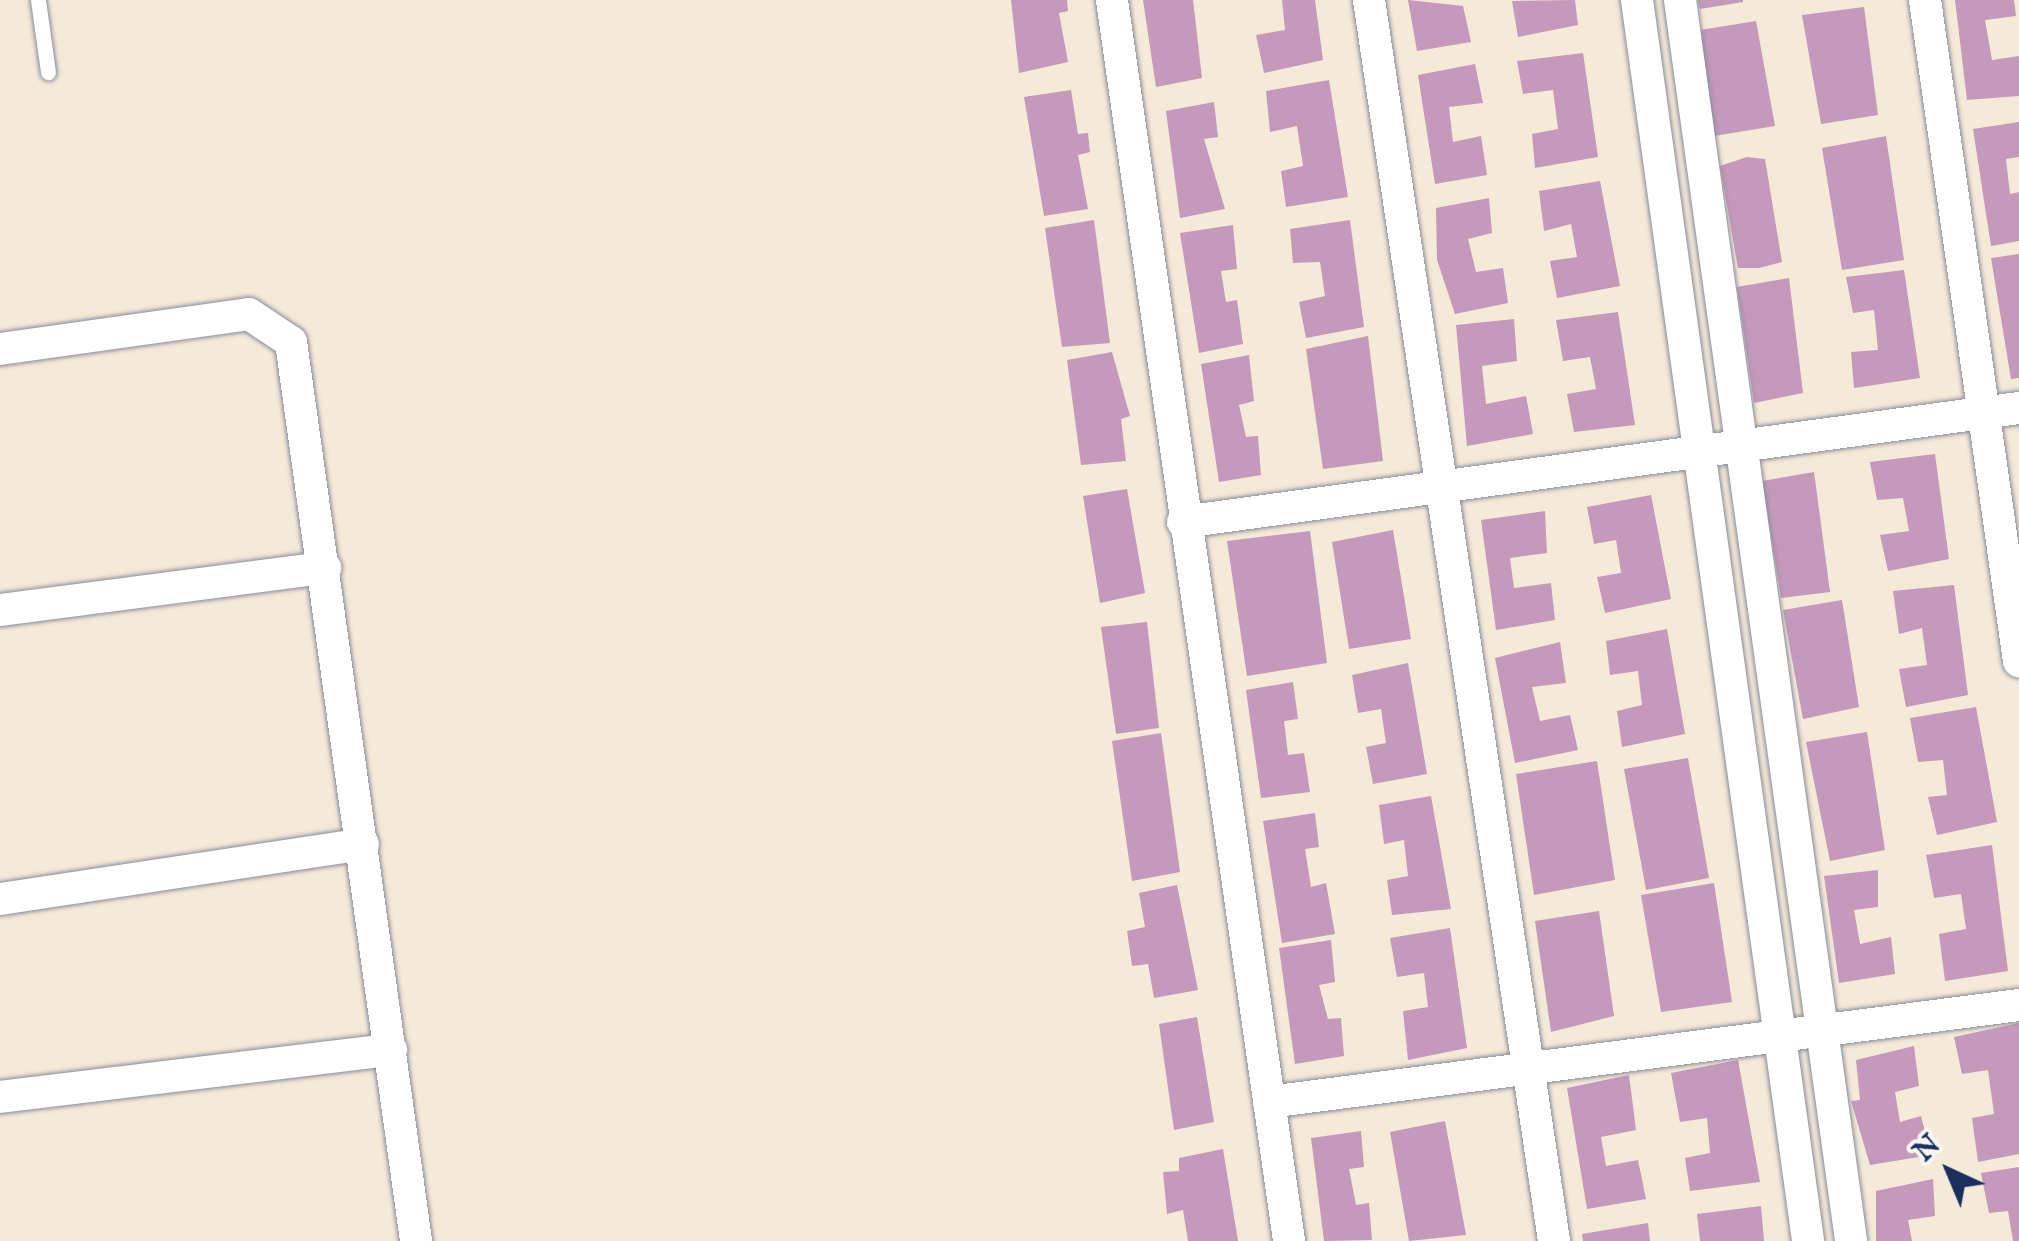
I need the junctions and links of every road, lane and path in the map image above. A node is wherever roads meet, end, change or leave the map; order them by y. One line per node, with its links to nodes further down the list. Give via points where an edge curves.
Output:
1 (38, 0): 7 (lane)
2 (1112, 0): 14 (street)
3 (1369, 0): 13 (street)
4 (1636, 0): 12 (street)
5 (1680, 0): 11 (street)
6 (1925, 0): 10 (street)
7 (48, 72)
8 (0, 349): 15 (street, via 232,316 272,322 290,342)
9 (2019, 408): 10 (street)
10 (1986, 412): 11 (street); 17 (street)
11 (1742, 448): 12 (street); 21 (street)
12 (1701, 454): 13 (street); 22 (street)
13 (1445, 486): 14 (street); 24 (street)
14 (1183, 522): 26 (street)
15 (325, 568): 16 (street); 18 (street)
16 (0, 610)
17 (2019, 662)
18 (363, 844): 19 (street); 23 (street)
19 (0, 898)
20 (2019, 1005): 21 (street)
21 (1820, 1032): 22 (street); 31 (street)
22 (1779, 1038): 24 (street); 30 (street)
23 (391, 1050): 25 (street); 27 (street)
24 (1529, 1071): 26 (street); 29 (street)
25 (0, 1097)
26 (1269, 1102): 28 (street)
27 (416, 1241)
28 (1289, 1241)
29 (1554, 1241)
30 (1808, 1241)
31 (1851, 1241)

